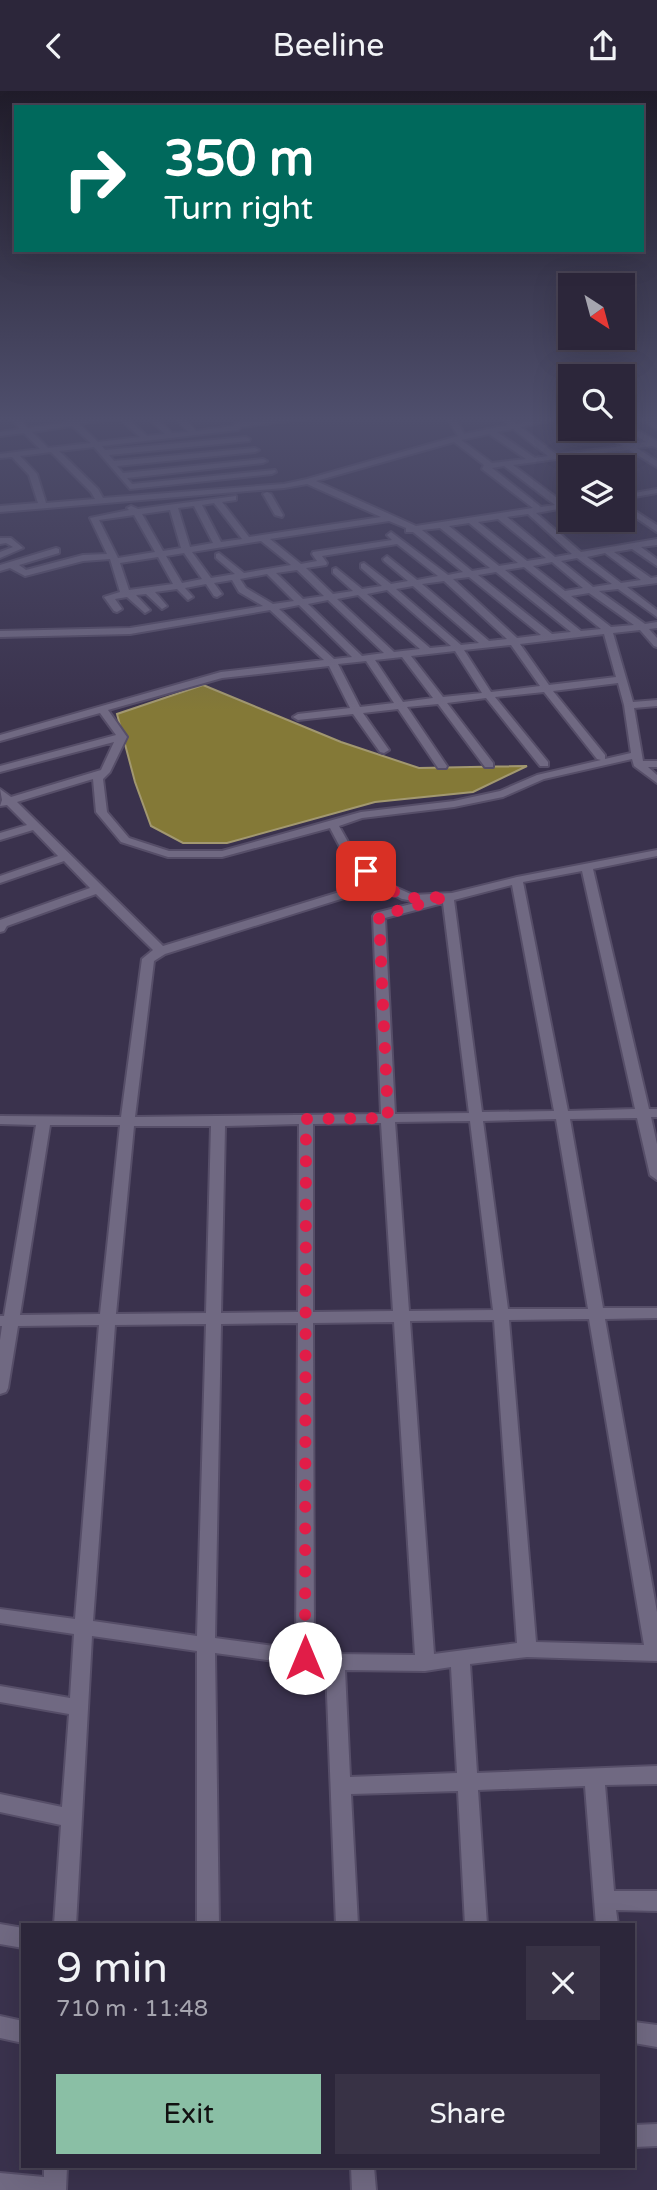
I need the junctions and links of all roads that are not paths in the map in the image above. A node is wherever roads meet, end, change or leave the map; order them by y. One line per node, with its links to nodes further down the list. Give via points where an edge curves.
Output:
1 (125, 514): 32 (street, via 94,519)
2 (138, 514): 27 (street)
3 (175, 514): 24 (street)
4 (203, 514): 22 (street)
5 (228, 514): 18 (street)
6 (383, 514): 11 (street)
7 (515, 514): 10 (street)
8 (531, 514): 30 (street)
9 (636, 514): 15 (street)
10 (500, 516): 12 (street); 34 (street)
11 (392, 518): 14 (street); 16 (street)
12 (470, 520): 13 (street); 36 (street)
13 (442, 525): 14 (street); 41 (street)
14 (415, 529): 20 (street, via 390,534); 44 (street)
15 (657, 529)
16 (303, 532): 17 (street); 28 (street)
17 (263, 538): 18 (street); 39 (street)
18 (247, 540): 22 (street)
19 (0, 541): 29 (street, via 8,540 19,548)
20 (398, 541): 28 (street); 46 (street)
21 (657, 542): 23 (street)
22 (218, 544): 24 (street)
23 (634, 546): 25 (street); 35 (street)
24 (186, 549): 27 (street); 47 (street)
25 (606, 550): 30 (street); 49 (street)
26 (56, 551): 37 (street)
27 (162, 553): 32 (street); 50 (street)
28 (317, 554): 39 (street, via 323,563)
29 (0, 555)
30 (579, 555): 34 (street); 51 (street)
31 (219, 556): 45 (street)
32 (114, 559): 37 (street, via 83,558 25,573); 56 (street)
33 (387, 559): 48 (street)
34 (553, 559): 36 (street); 54 (street)
35 (657, 563)
36 (523, 564): 41 (street); 58 (street)
37 (12, 565): 40 (street)
38 (364, 566): 52 (street)
39 (299, 567): 43 (street); 60 (street)
40 (0, 568)
41 (498, 568): 44 (street); 70 (street)
42 (336, 571): 55 (street)
43 (270, 572): 45 (street); 61 (street)
44 (469, 573): 46 (street); 72 (street)
45 (239, 577): 47 (street); 63 (street, via 248,595)
46 (445, 577): 48 (street); 73 (street)
47 (207, 582): 50 (street); 57 (street)
48 (416, 582): 52 (street); 74 (street)
49 (654, 583): 51 (street)
50 (179, 586): 53 (street); 59 (street)
51 (619, 586): 54 (street); 66 (street)
52 (387, 588): 55 (street); 76 (street)
53 (148, 590): 56 (street); 62 (street)
54 (591, 590): 58 (street); 68 (street)
55 (359, 592): 60 (street); 77 (street)
56 (127, 593): 64 (street, via 109,597); 65 (street)
57 (217, 594)
58 (563, 594): 69 (street)
59 (188, 597)
60 (332, 597): 61 (street); 79 (street)
61 (303, 602): 63 (street); 80 (street)
62 (162, 606)
63 (272, 607): 71 (street, via 130,631); 81 (street)
64 (117, 609)
65 (145, 610)
66 (657, 614)
67 (657, 625): 68 (street)
68 (642, 626): 69 (street); 75 (street)
69 (607, 629): 70 (street); 82 (street)
70 (578, 633): 72 (street)
71 (0, 634)
72 (548, 636): 73 (street)
73 (513, 640): 74 (street); 83 (street)
74 (485, 643): 76 (street)
75 (657, 644)
76 (457, 646): 77 (street); 84 (street)
77 (426, 650): 78 (street)
78 (404, 653): 79 (street); 85 (street)
79 (390, 654): 80 (street)
80 (364, 657): 81 (street); 87 (street)
81 (332, 661): 89 (street, via 221,675); 90 (street)
82 (620, 680): 83 (street); 88 (street)
83 (546, 688): 84 (street); 95 (street)
84 (488, 695): 85 (street); 97 (street)
85 (441, 700): 87 (street); 99 (street)
86 (656, 704): 88 (street)
87 (399, 705): 90 (street); 100 (street)
88 (629, 705): 96 (street)
89 (102, 709): 92 (street); 93 (street)
90 (356, 710): 91 (street); 94 (street)
91 (298, 717)
92 (122, 737): 101 (street); 102 (street)
93 (0, 738)
94 (384, 750)
95 (601, 757)
96 (638, 759): 98 (street); 103 (street); 105 (street, via 541,777 503,794 361,815)
97 (544, 764)
98 (657, 764)
99 (488, 765)
100 (442, 766)
101 (0, 769)
102 (105, 772): 104 (street); 105 (street, via 98,779 102,812 125,840 168,855 222,854)
103 (657, 780)
104 (3, 799): 106 (street)
105 (333, 824): 113 (street, via 352,860)
106 (35, 826): 107 (street); 109 (street)
107 (0, 837)
108 (657, 853): 110 (street)
109 (65, 856): 111 (street); 114 (street)
110 (587, 869): 112 (street); 118 (street)
111 (0, 880)
112 (517, 880): 115 (street); 119 (street)
113 (381, 883): 115 (street, via 401,897); 117 (street)
114 (98, 889): 116 (street); 117 (street)
115 (448, 896): 120 (street); 121 (street, via 379,916)
116 (0, 928)
117 (161, 951): 125 (street, via 148,959)
118 (649, 1113): 119 (street); 127 (street)
119 (562, 1115): 120 (street); 129 (street)
120 (477, 1116): 121 (street); 130 (street)
121 (388, 1118): 122 (street); 131 (street)
122 (306, 1119): 126 (street); 132 (street)
123 (0, 1120): 124 (street)
124 (44, 1121): 125 (street); 135 (street)
125 (125, 1121): 126 (street); 134 (street)
126 (218, 1121): 133 (street)
127 (657, 1175)
128 (657, 1313): 129 (street)
129 (596, 1314): 130 (street); 141 (street)
130 (501, 1315): 131 (street); 140 (street)
131 (401, 1316): 132 (street); 145 (street)
132 (305, 1317): 133 (street); 142 (street)
133 (214, 1318): 134 (street); 139 (street)
134 (109, 1320): 135 (street); 138 (street)
135 (6, 1321): 136 (street)
136 (0, 1388)
137 (0, 1616): 138 (street)
138 (83, 1628): 139 (street); 147 (street)
139 (206, 1645): 142 (street); 157 (street)
140 (527, 1649): 141 (street); 143 (street)
141 (656, 1653)
142 (305, 1658): 144 (street)
143 (460, 1658): 145 (street); 150 (street)
144 (335, 1662): 145 (street); 151 (street)
145 (425, 1663)
146 (0, 1694): 147 (street)
147 (78, 1708): 153 (street)
148 (657, 1775): 149 (street)
149 (594, 1777): 150 (street); 154 (street)
150 (467, 1780): 151 (street); 159 (street)
151 (341, 1786): 158 (street)
152 (0, 1803): 153 (street)
153 (71, 1818): 156 (street)
154 (605, 1900): 155 (street); 160 (street)
155 (657, 1901)
156 (65, 1923)
157 (208, 1923)
158 (347, 1923)
159 (476, 1923)
160 (607, 1923)
161 (0, 1934): 162 (street)
162 (21, 1938)
163 (0, 2027): 164 (street)
164 (21, 2032)
165 (635, 2033): 166 (street)
166 (657, 2036)
167 (657, 2135): 168 (street)
168 (635, 2136)
169 (56, 2168): 172 (street)
170 (363, 2168): 173 (street)
171 (0, 2185): 172 (street)
172 (54, 2190)
173 (364, 2190)

